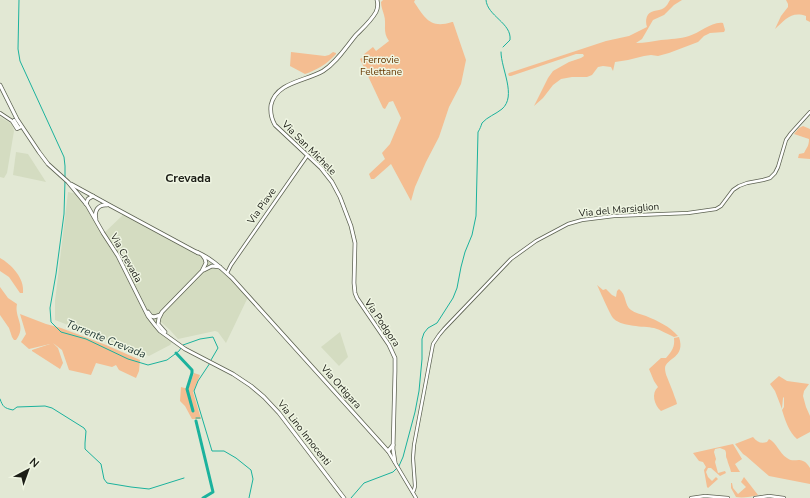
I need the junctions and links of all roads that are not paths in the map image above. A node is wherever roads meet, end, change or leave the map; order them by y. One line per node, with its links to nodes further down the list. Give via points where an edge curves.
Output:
1 (377, 0): 6 (main road, Via San Michele, via 377,8 371,18 332,64 317,74 287,86 274,97 270,109 275,125)
2 (0, 85): 5 (main road, Via Crevada)
3 (810, 112): 25 (street, Via del Marsiglion, via 786,140 775,174 733,190 716,209 688,213 614,216 575,222 536,241 511,259 438,335 433,344 414,445)
4 (0, 113): 5 (street)
5 (14, 120): 7 (main road, Via Crevada, via 48,164)
6 (307, 156): 14 (street, Via Piave, via 231,265); 15 (main road, Via San Michele, via 334,185 351,226 355,243)
7 (68, 182): 8 (main road, Via Crevada); 9 (main road, Via Crevada)
8 (93, 196): 9 (main road); 10 (main road, Via Crevada)
9 (86, 204): 11 (main road, Via Crevada)
10 (111, 206): 11 (main road, via 103,205 97,209); 12 (main road, Via Crevada)
11 (97, 222): 17 (main road, Via Crevada, via 118,256)
12 (197, 252): 13 (main road, via 206,261); 14 (main road, Via Crevada)
13 (202, 271): 14 (main road, via 212,266); 18 (main road)
14 (224, 271): 16 (main road, Via Crevada)
15 (354, 283): 21 (main road, Via Podgora, via 359,302 389,345 396,365)
16 (245, 293): 23 (main road, Via Ortigara)
17 (141, 302): 18 (main road, via 153,316); 19 (main road, Via Crevada, via 155,325)
18 (162, 312): 19 (main road, Via Crevada, via 158,324)
19 (172, 340): 20 (main road, Via Crevada)
20 (204, 359): 26 (main road, Via Lino Innocenti, via 233,374 264,396)
21 (393, 444): 22 (main road, Via Podgora); 23 (main road)
22 (394, 450): 23 (main road); 24 (main road, Via Podgora)
23 (388, 452): 24 (street, Via Ortigara)
24 (395, 463): 25 (street, Via Ortigara)
25 (413, 492): 27 (street, Via Ortigara)
26 (344, 498)
27 (416, 498)
28 (691, 498): 29 (street)
29 (728, 498)
30 (755, 498): 31 (street)
31 (784, 498)

